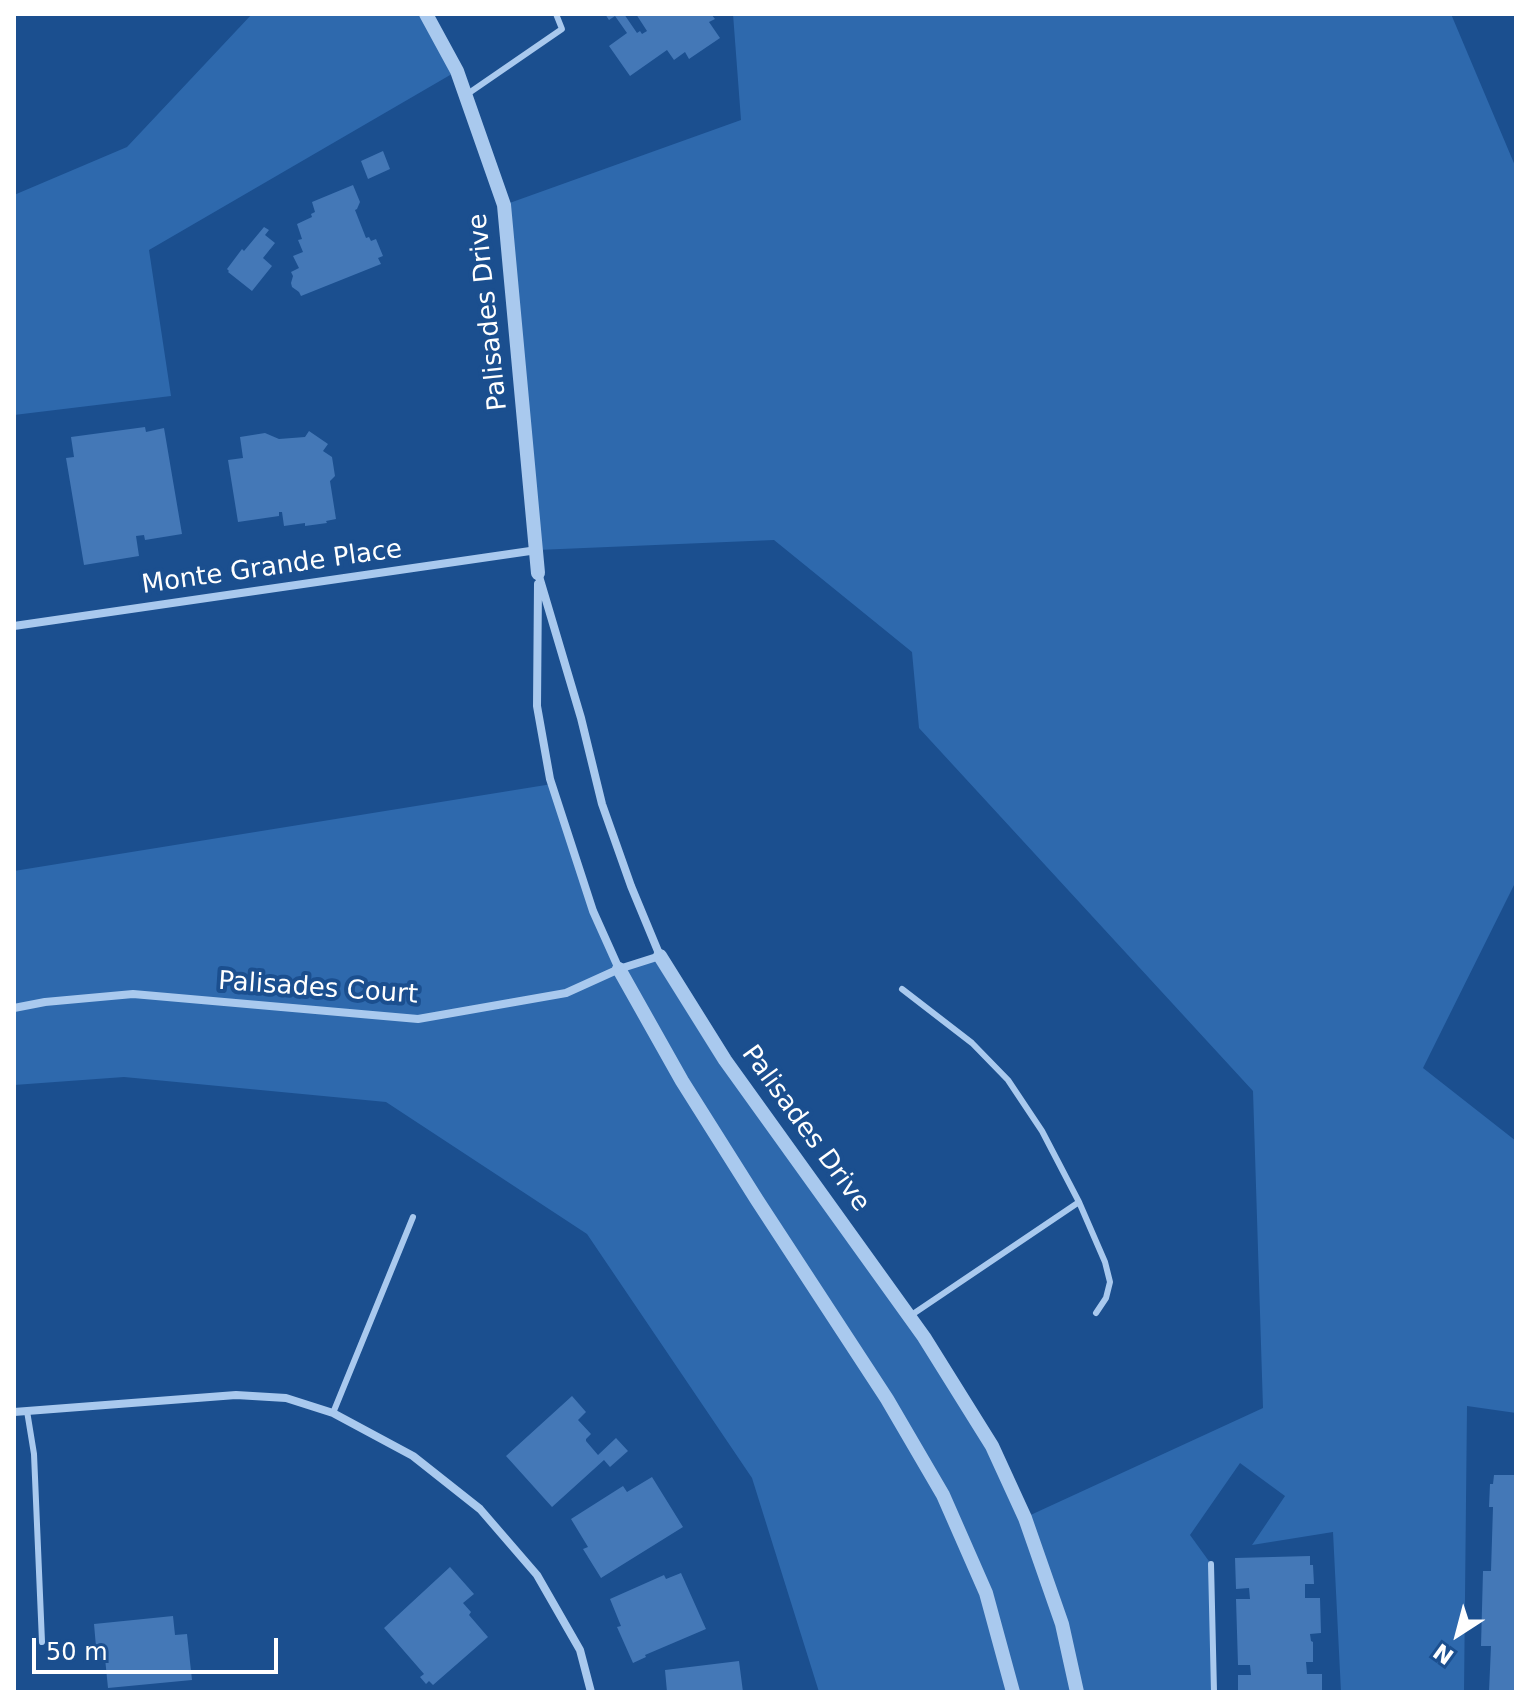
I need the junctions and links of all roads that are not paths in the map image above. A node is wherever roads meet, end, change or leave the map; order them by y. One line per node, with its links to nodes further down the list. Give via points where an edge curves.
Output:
1 (426, 14): 3 (street, Palisades Drive)
2 (556, 14): 3 (lane, via 562,29)
3 (466, 95): 4 (street, Palisades Drive, via 504,205)
4 (537, 550): 5 (street, Palisades Drive); 6 (street, Monte Grande Place)
5 (538, 573): 7 (street, Palisades Drive, via 602,804); 8 (street, Palisades Drive, via 537,706 550,779 593,911)
6 (14, 626)
7 (660, 956): 8 (street, Palisades Court); 14 (street, Palisades Drive, via 725,1060)
8 (619, 969): 10 (street, Palisades Court, via 566,993 418,1019 133,994); 21 (street, Palisades Drive, via 682,1081 943,1495 986,1593)
9 (902, 989): 11 (lane, via 972,1043 1008,1080)
10 (14, 1008)
11 (1079, 1202): 13 (lane, via 1110,1282); 14 (lane)
12 (413, 1217): 17 (lane)
13 (1096, 1313)
14 (910, 1316): 22 (street, Palisades Drive, via 992,1446 1025,1518 1062,1624)
15 (27, 1411): 16 (street); 17 (street, via 236,1395 286,1398); 19 (lane, via 34,1454)
16 (14, 1412)
17 (333, 1413): 20 (street, via 413,1456 480,1509 537,1575 580,1650)
18 (1211, 1564): 23 (lane)
19 (42, 1642)
20 (591, 1692)
21 (1013, 1692)
22 (1077, 1692)
23 (1214, 1692)

